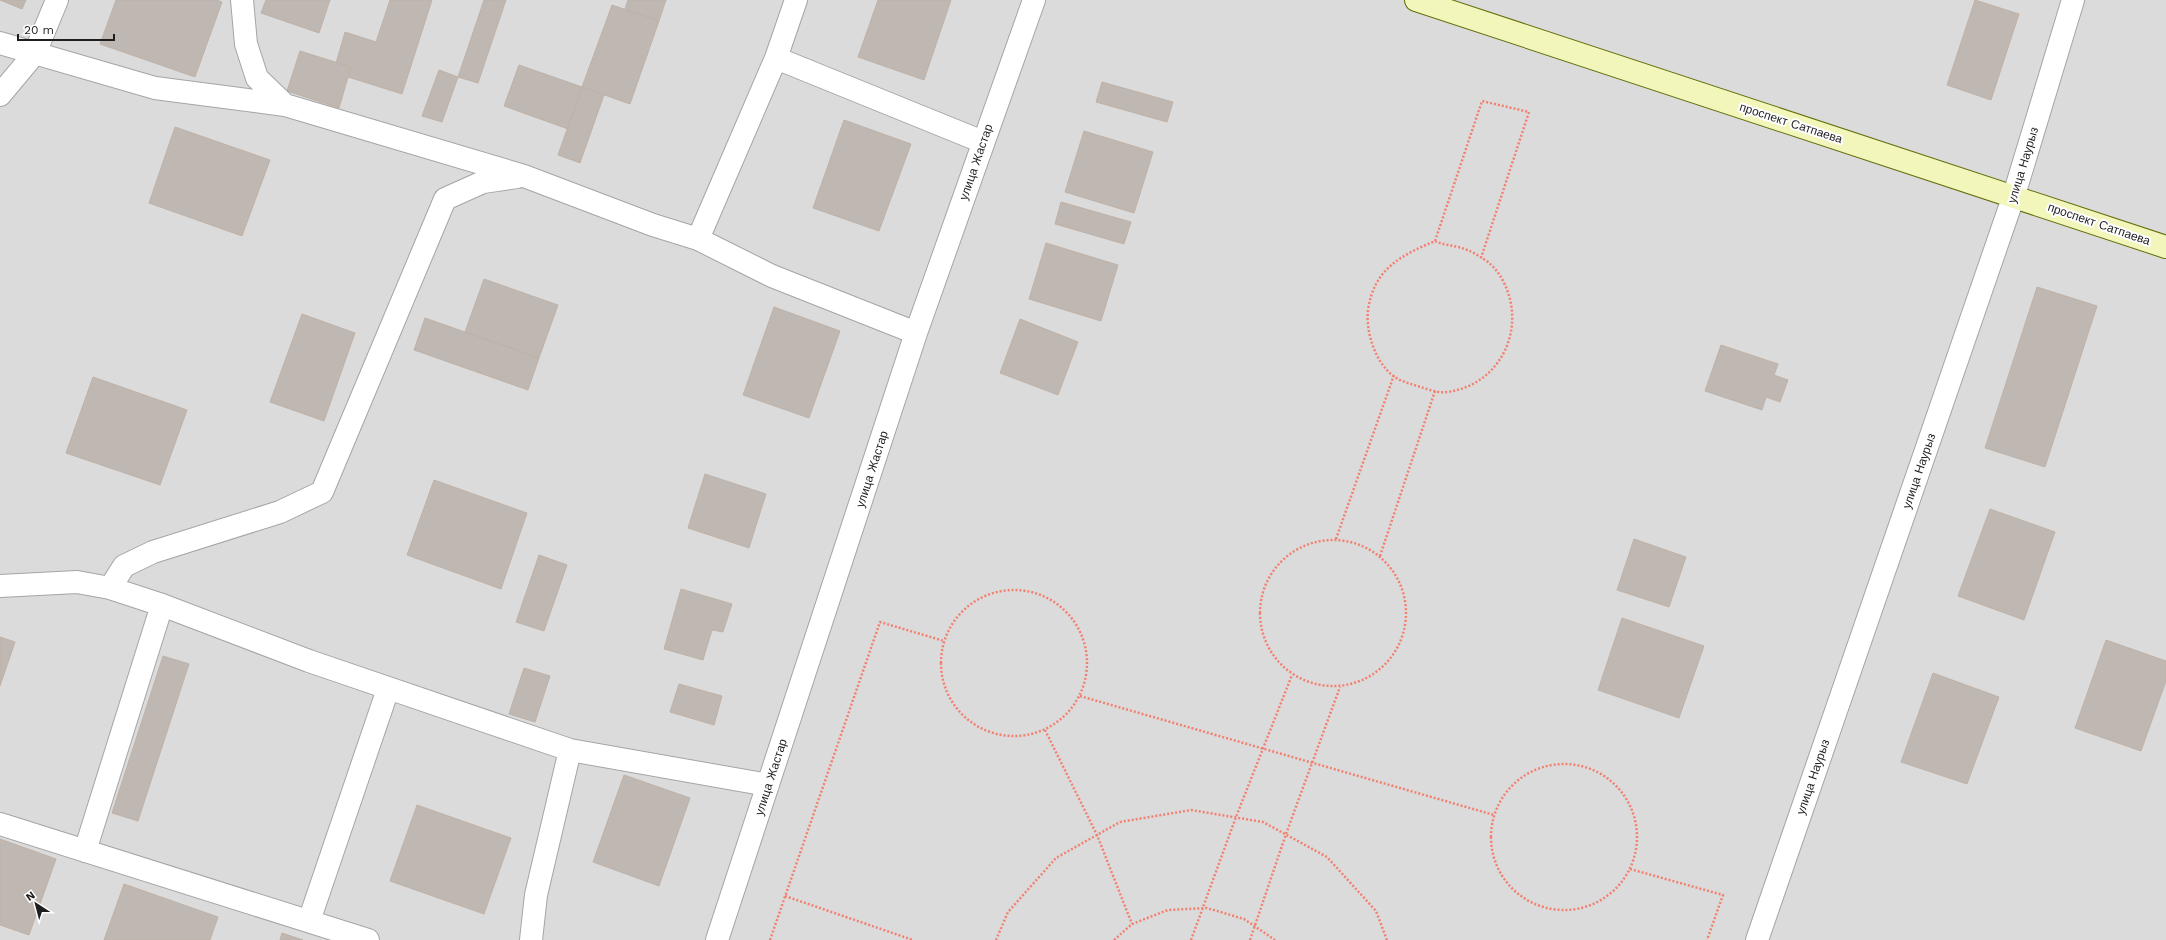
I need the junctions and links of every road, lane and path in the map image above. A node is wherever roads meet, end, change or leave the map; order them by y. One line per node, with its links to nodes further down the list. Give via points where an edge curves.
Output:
1 (57, 0): 8 (street)
2 (242, 0): 11 (street, via 246,44 257,78)
3 (796, 0): 9 (street)
4 (1034, 0): 12 (street, улица Жастар)
5 (1416, 0): 14 (street, проспект Сатпаева)
6 (2074, 0): 14 (street, улица Наурыз)
7 (0, 43): 8 (street)
8 (35, 53): 10 (street); 11 (street, via 155,88)
9 (776, 58): 12 (street); 15 (street)
10 (0, 95)
11 (285, 105): 13 (street)
12 (984, 142): 19 (street, улица Жастар)
13 (524, 176): 15 (street, via 653,225); 25 (street, via 483,182 445,199 322,492 280,512 153,552 124,566)
14 (2014, 195): 17 (street, проспект Сатпаева); 61 (street, улица Наурыз)
15 (698, 239): 19 (street, via 772,276)
16 (1435, 241): 18 (path, via 1466,249); 18 (path, via 1482,100 1529,112); 20 (path, via 1398,258 1381,275 1370,296 1367,320 1371,343 1382,364)
17 (2166, 247)
18 (1481, 258): 21 (path, via 1502,279 1512,302 1514,327 1506,351 1491,371 1471,385 1447,392)
19 (916, 333): 36 (street, улица Жастар)
20 (1394, 375): 21 (path, via 1399,380); 22 (path)
21 (1435, 391): 23 (path)
22 (1336, 539): 23 (path, via 1359,544); 28 (path, via 1312,543 1291,553 1274,570 1263,591 1259,614 1264,638 1275,658)
23 (1380, 556): 29 (path, via 1395,574 1405,596 1406,621 1399,646 1384,666 1364,680)
24 (0, 586): 25 (street, via 77,582)
25 (110, 588): 26 (street)
26 (162, 605): 30 (street, via 309,662); 42 (street)
27 (944, 641): 31 (path, via 955,620 972,603 993,593 1017,590 1040,594 1061,606 1076,624 1086,647 1087,672); 32 (path, via 941,665 945,688 956,709 974,725 996,735 1021,737); 44 (path, via 880,622)
28 (1292, 675): 29 (path, via 1315,685); 33 (path)
29 (1340, 687): 35 (path)
30 (388, 689): 34 (street); 46 (street)
31 (1080, 696): 32 (path, via 1066,716); 33 (path)
32 (1045, 730): 41 (path)
33 (1263, 748): 35 (path); 38 (path)
34 (570, 750): 36 (street); 50 (street, via 536,895)
35 (1312, 762): 37 (path); 40 (path)
36 (768, 785): 51 (street, улица Жастар)
37 (1494, 815): 43 (path, via 1491,838 1495,862 1506,882 1523,898 1546,908 1571,910 1595,904 1616,890); 43 (path, via 1505,793 1522,777 1543,766 1567,763 1590,768 1611,780 1627,797 1636,820 1638,845)
38 (1236, 817): 40 (path, via 1263,822); 41 (path, via 1191,810 1120,822); 45 (path)
39 (0, 824): 42 (street)
40 (1286, 834): 48 (path); 59 (path, via 1327,857 1376,911)
41 (1097, 835): 47 (path); 54 (path, via 1056,858 1008,912)
42 (85, 851): 46 (street)
43 (1630, 869): 60 (path, via 1723,895)
44 (785, 896): 52 (path); 53 (path)
45 (1203, 908): 47 (path, via 1168,910); 48 (path, via 1244,919); 56 (path)
46 (309, 921): 49 (street)
47 (1132, 924): 55 (path)
48 (1255, 926): 57 (path); 58 (path)
49 (368, 940)
50 (531, 940)
51 (717, 940)
52 (770, 940)
53 (913, 940)
54 (996, 940)
55 (1114, 940)
56 (1191, 940)
57 (1250, 940)
58 (1275, 940)
59 (1388, 940)
60 (1707, 940)
61 (1757, 940)

